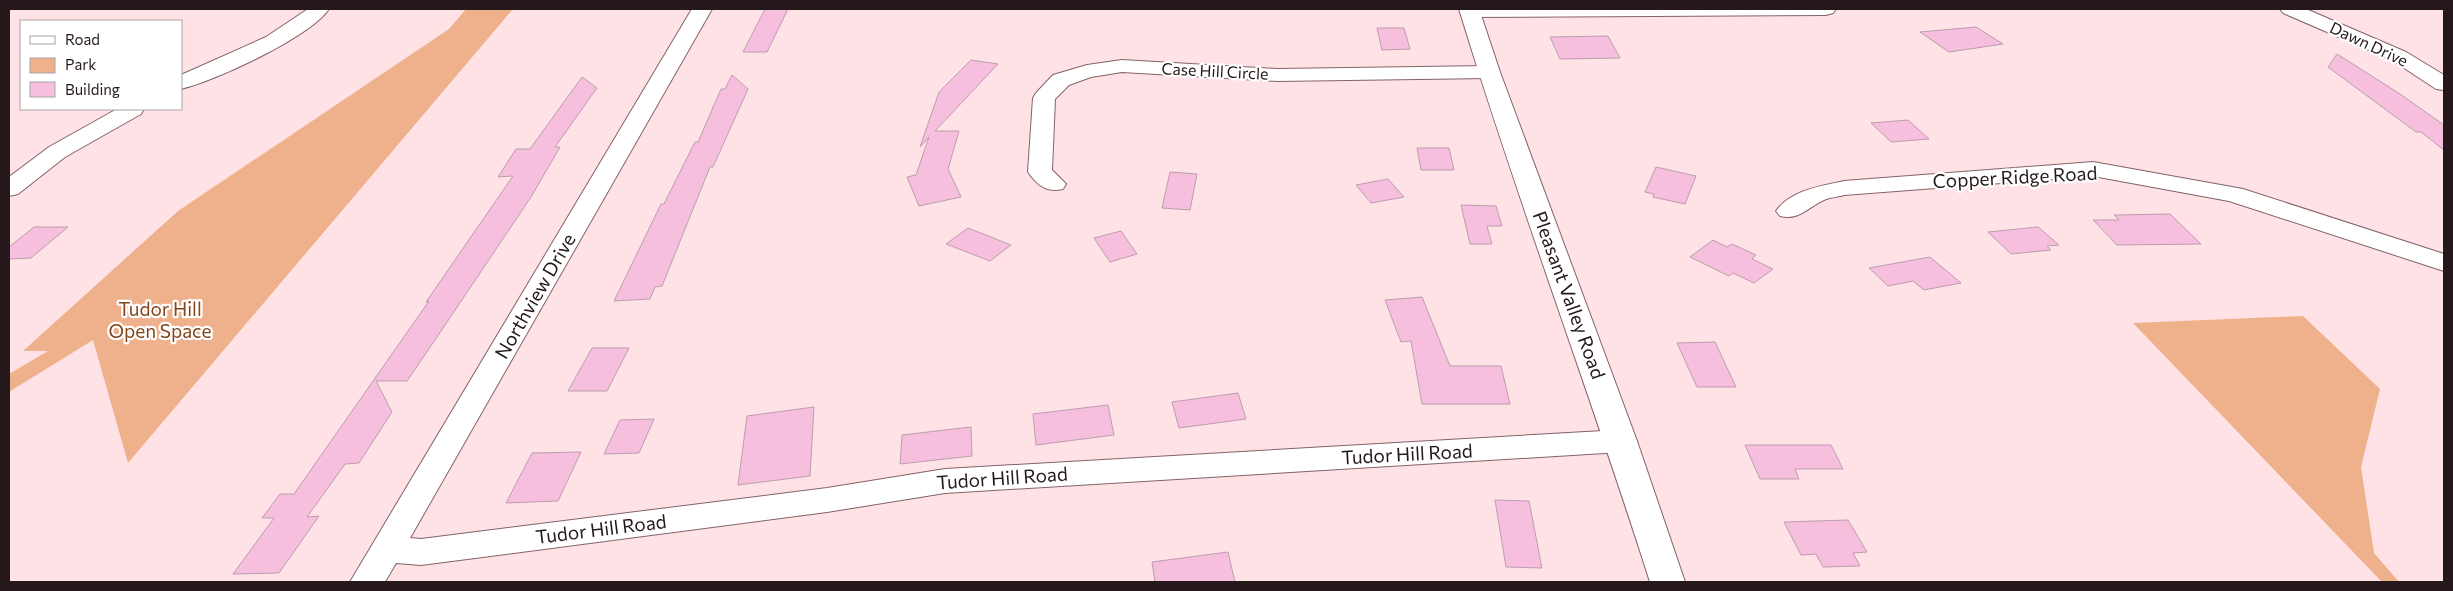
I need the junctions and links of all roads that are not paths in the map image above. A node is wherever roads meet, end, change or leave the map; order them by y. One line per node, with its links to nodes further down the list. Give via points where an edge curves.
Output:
1 (319, 9): 7 (street, via 265,45)
2 (702, 9): 15 (street, Northview Drive)
3 (1826, 9): 5 (street)
4 (2290, 9): 8 (street, Dawn Drive, via 2399,56)
5 (1470, 10): 6 (street, Pleasant Valley Road)
6 (1489, 72): 10 (street, Case Hill Circle, via 1277,75 1122,66 1087,71 1061,80 1044,98 1040,172); 14 (street, Pleasant Valley Road)
7 (182, 83)
8 (2444, 84)
9 (131, 110): 11 (street, via 57,152)
10 (1054, 184)
11 (9, 189)
12 (1789, 211): 13 (street, Copper Ridge Road, via 1816,194 1844,188 2093,169 2234,194)
13 (2444, 263)
14 (1621, 441): 15 (street, Tudor Hill Road, via 945,481 827,500 421,552); 17 (street, Pleasant Valley Road)
15 (388, 549): 16 (street, Northview Drive)
16 (367, 582)
17 (1668, 582)

